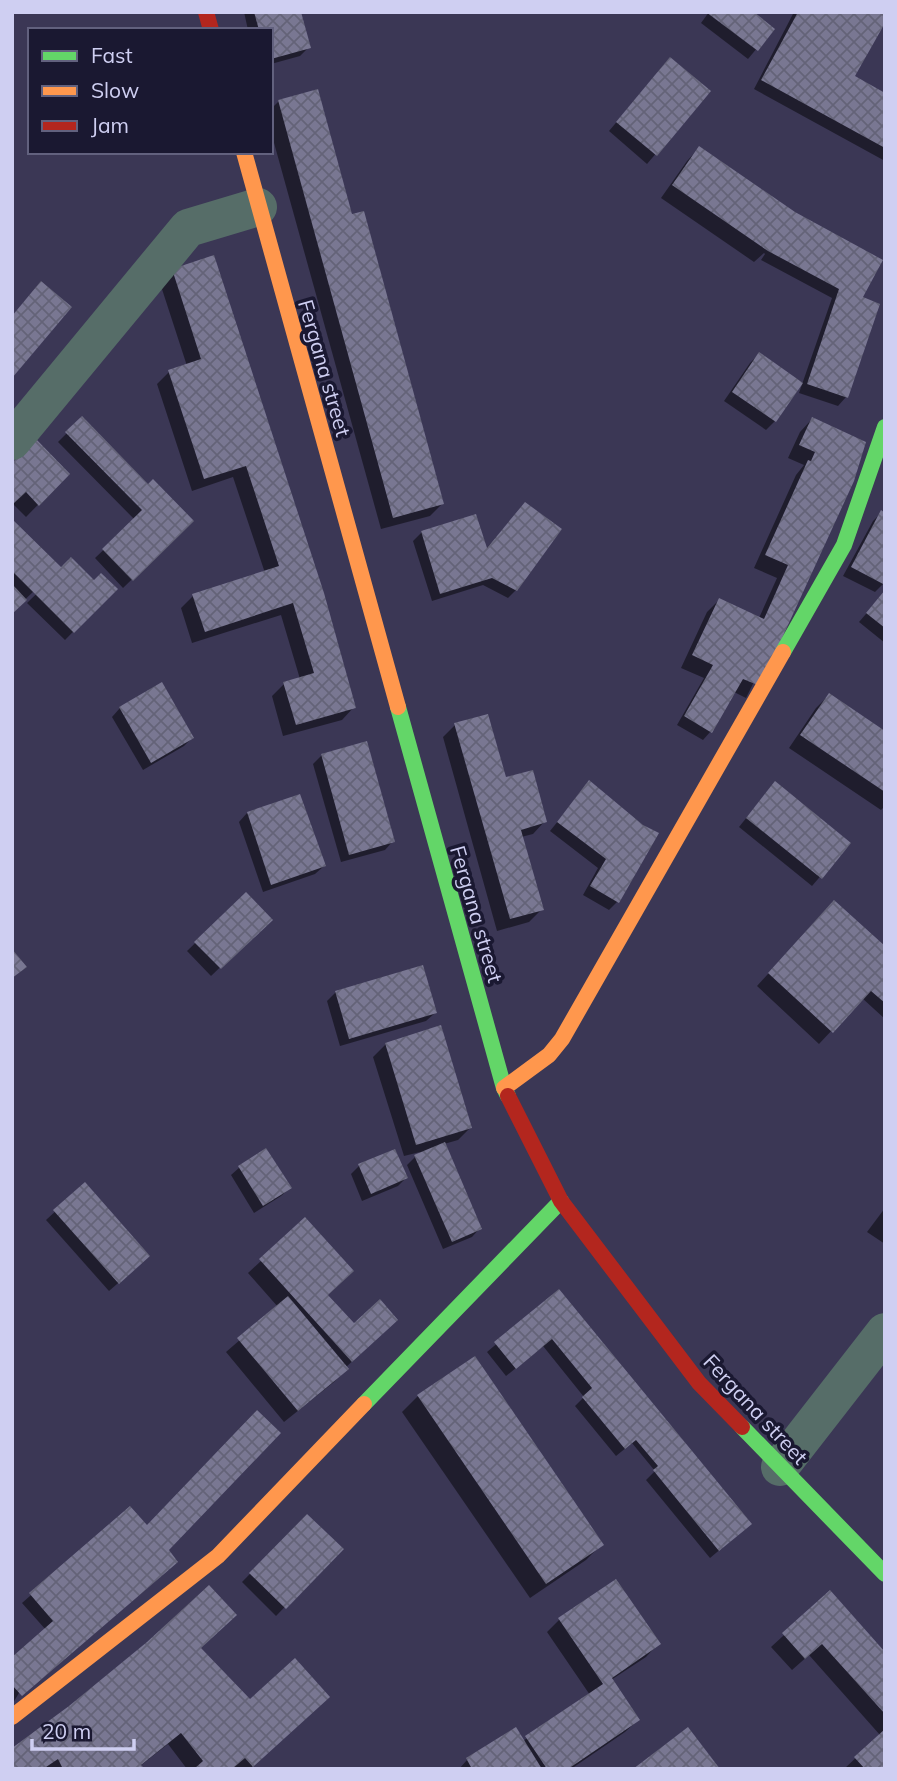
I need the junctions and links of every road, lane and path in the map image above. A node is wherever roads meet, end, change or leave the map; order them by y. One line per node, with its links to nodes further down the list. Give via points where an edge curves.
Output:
1 (245, 154): 2 (street, Fergana street)
2 (258, 206): 4 (street, via 188,228); 5 (street, Fergana street)
3 (885, 427): 5 (street, via 844,545 562,1039 549,1055)
4 (12, 441)
5 (504, 1088): 6 (street, Fergana street)
6 (561, 1201): 8 (street, Fergana street, via 699,1383); 10 (street, via 218,1556)
7 (885, 1332): 8 (street)
8 (780, 1466): 9 (street, Fergana street)
9 (885, 1574)
10 (12, 1717)

